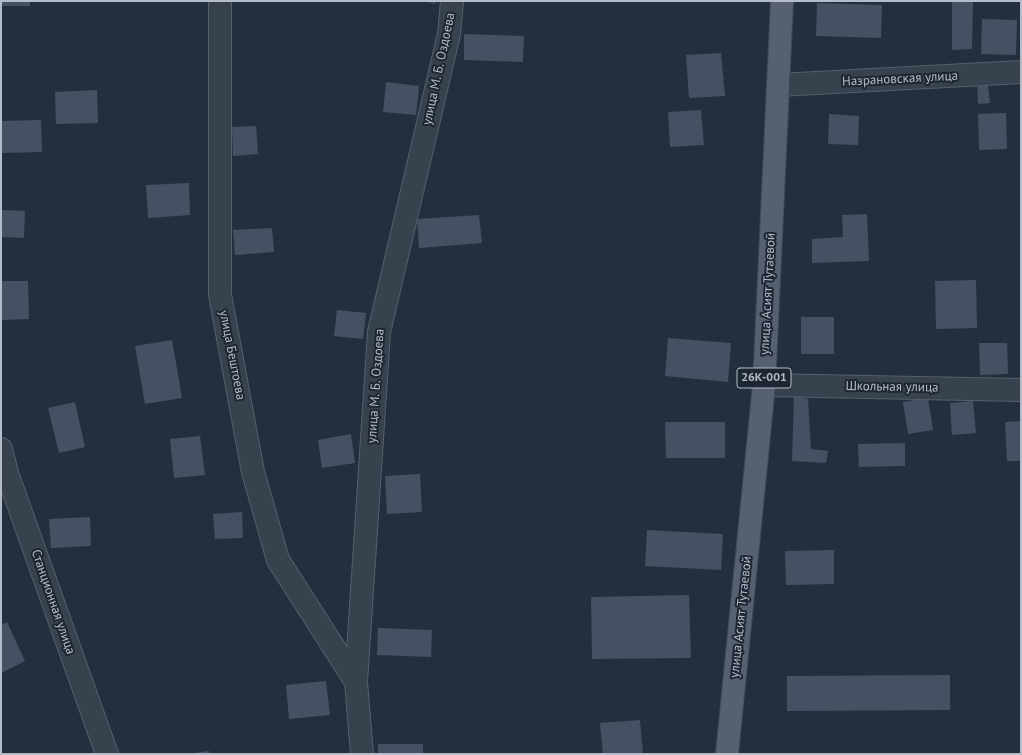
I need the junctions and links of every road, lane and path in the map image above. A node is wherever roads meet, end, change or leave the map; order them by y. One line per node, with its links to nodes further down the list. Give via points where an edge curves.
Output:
1 (220, 1): 9 (street, улица Бештоева, via 220,295 253,472 278,560)
2 (452, 1): 9 (street, улица М. Б. Оздоева, via 449,34 379,332)
3 (782, 1): 5 (main road, улица Асият Тутаевой / 26К-001)
4 (1021, 72): 5 (street, Назрановская улица)
5 (778, 84): 6 (main road, улица Асият Тутаевой / 26К-001)
6 (764, 385): 7 (street, Школьная улица); 12 (main road, улица Асият Тутаевой / 26К-001)
7 (1021, 390)
8 (1, 449): 10 (street, Станционная улица, via 7,473)
9 (356, 682): 11 (street, улица М. Б. Оздоева)
10 (106, 754)
11 (362, 754)
12 (727, 754)

